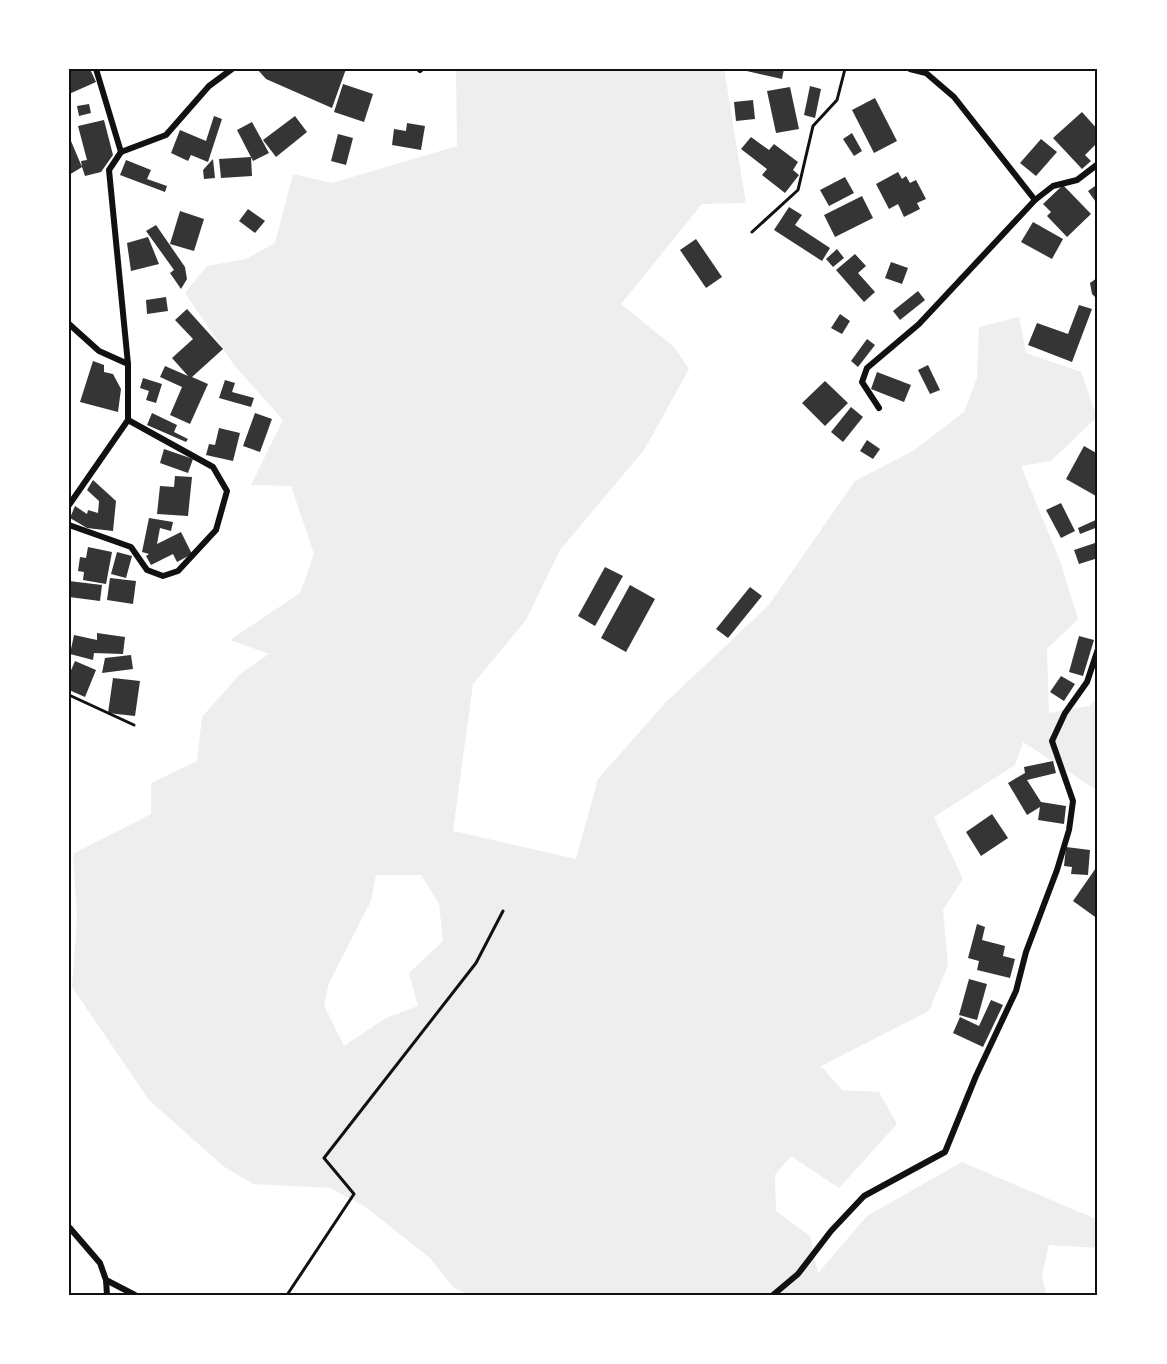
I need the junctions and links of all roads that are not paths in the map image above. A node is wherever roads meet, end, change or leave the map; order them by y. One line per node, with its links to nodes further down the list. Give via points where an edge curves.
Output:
1 (96, 69): 5 (street)
2 (232, 69): 5 (street, via 209,86 166,135)
3 (845, 69): 8 (lane, via 837,100 813,126 798,190)
4 (910, 69): 7 (street, via 926,74 954,98)
5 (121, 152): 10 (street, via 109,170)
6 (1098, 164): 7 (street, via 1077,180 1053,186)
7 (1035, 200): 11 (street, via 919,324 867,368 862,382)
8 (753, 232)
9 (69, 324): 10 (street, via 99,351)
10 (128, 364): 12 (street)
11 (879, 408)
12 (128, 420): 13 (street); 14 (street, via 213,467 226,491 216,530 178,571 163,576 147,570 131,548)
13 (69, 505)
14 (69, 525)
15 (1098, 650): 22 (street, via 1087,682 1065,713 1052,741 1073,801 1057,870 1026,952 1017,991 945,1152 864,1196 798,1274)
16 (69, 695): 17 (lane)
17 (134, 725)
18 (69, 1227): 19 (street, via 99,1263)
19 (106, 1280): 20 (street); 21 (street)
20 (107, 1295)
21 (135, 1295)
22 (773, 1295)

